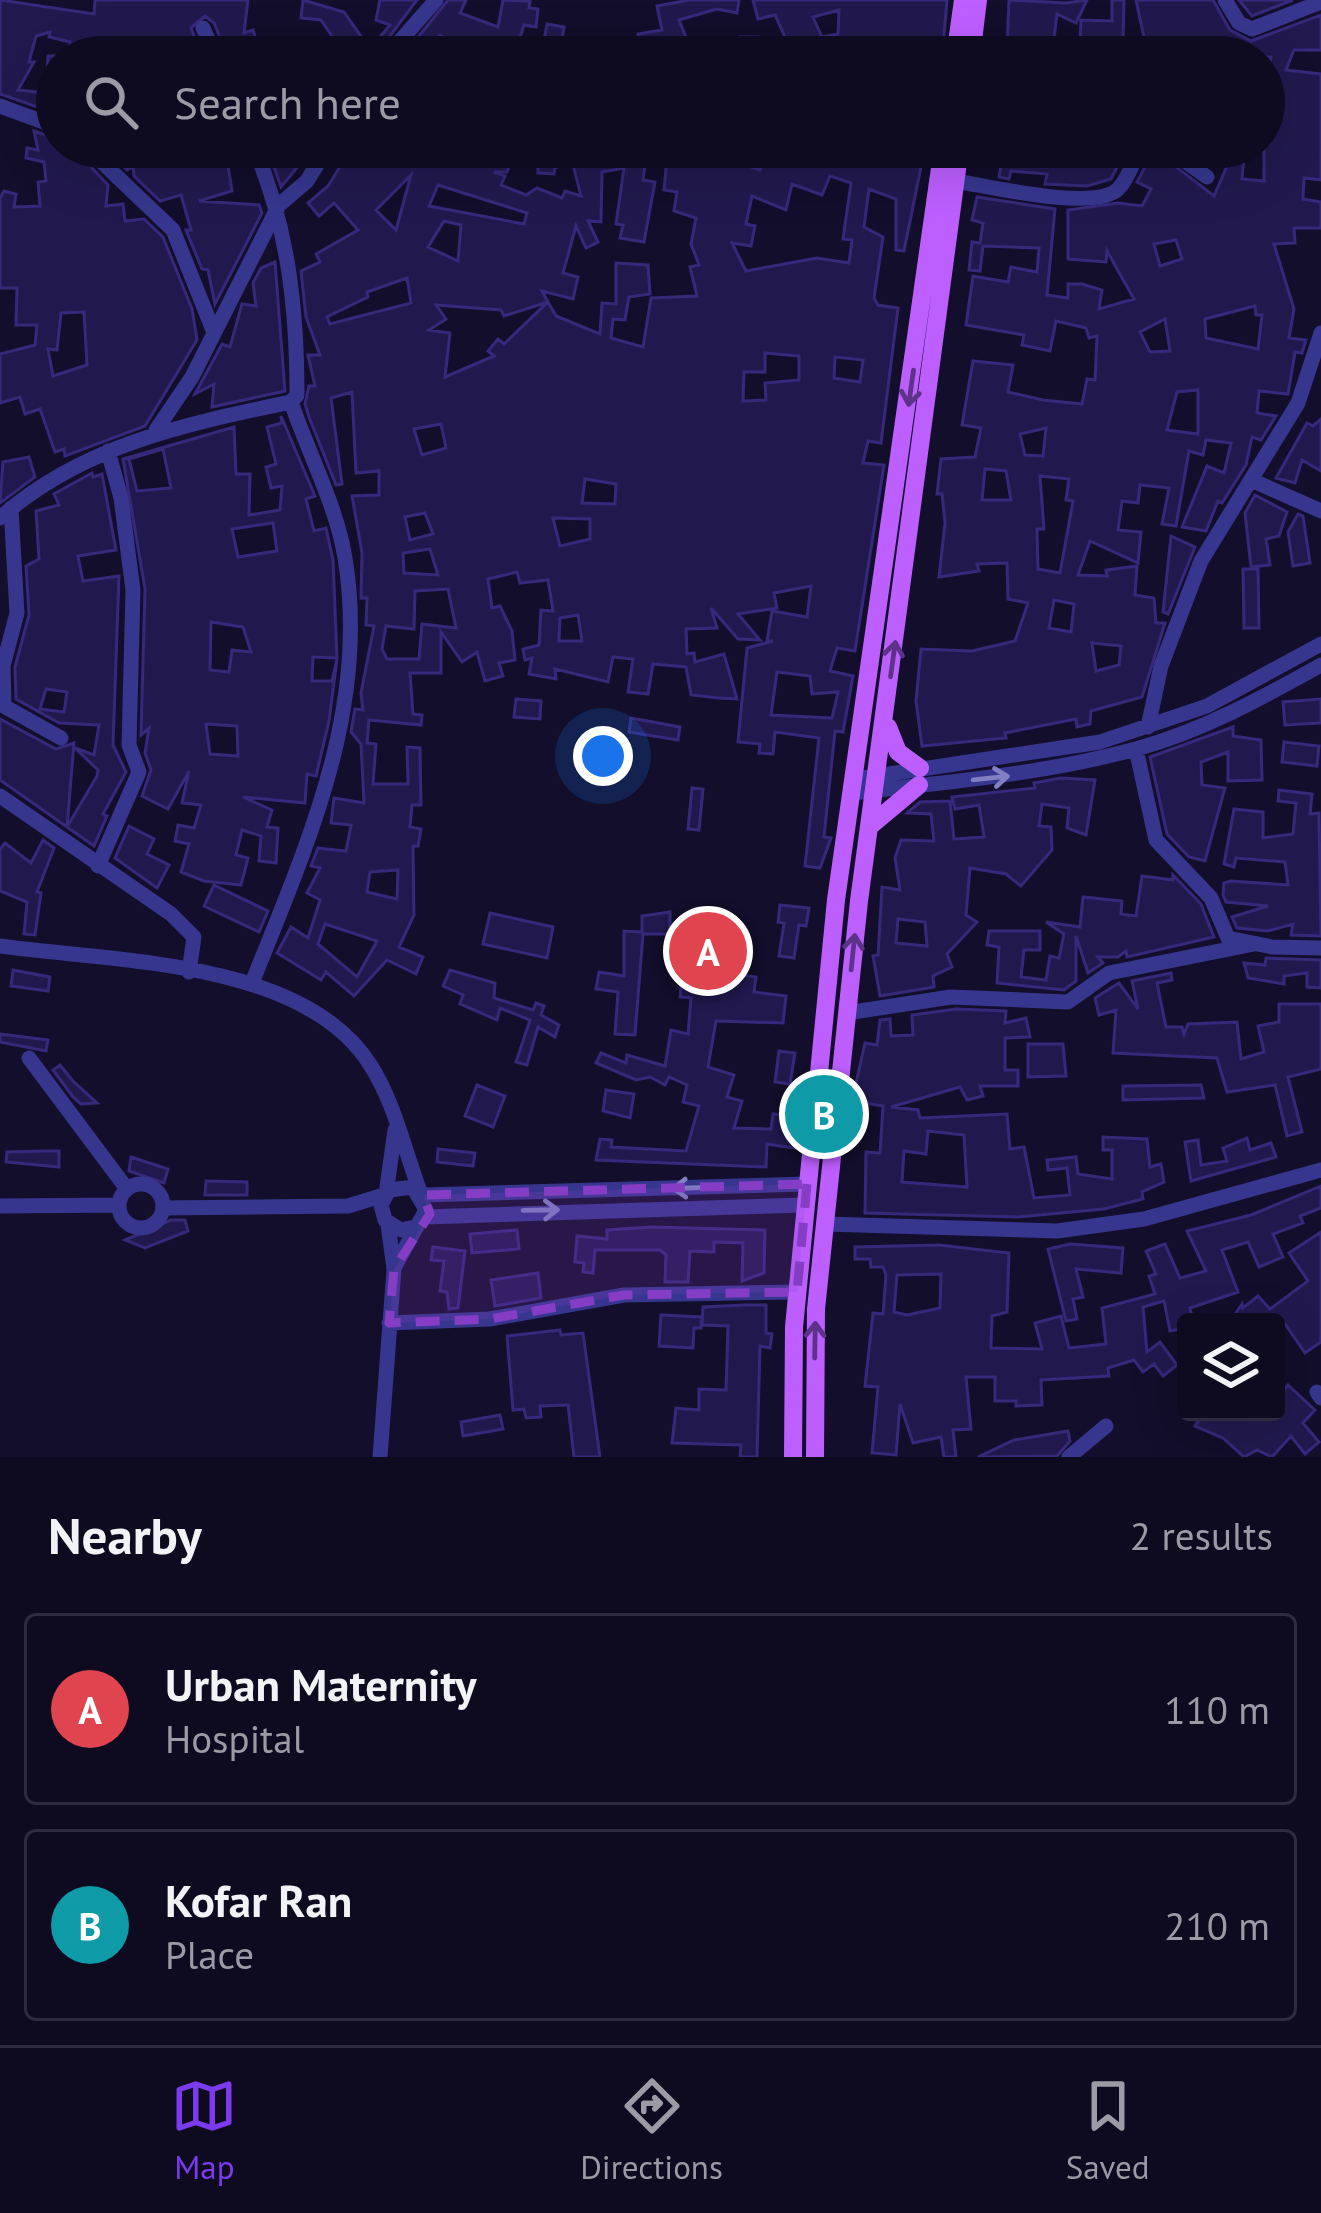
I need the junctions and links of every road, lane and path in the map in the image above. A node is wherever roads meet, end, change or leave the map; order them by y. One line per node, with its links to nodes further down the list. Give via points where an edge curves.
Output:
1 (436, 0): 8 (street)
2 (963, 0): 9 (main road)
3 (978, 0): 10 (main road)
4 (1225, 0): 5 (street, via 1252,29)
5 (1321, 2)
6 (203, 28): 7 (street)
7 (207, 36)
8 (404, 36)
9 (958, 36)
10 (974, 36)
11 (0, 106): 12 (street)
12 (36, 120)
13 (108, 168): 23 (street, via 173,230)
14 (263, 168): 22 (street)
15 (315, 168): 22 (street)
16 (940, 168): 40 (main road, one-way to 40)
17 (958, 168): 21 (main road)
18 (1130, 168): 21 (street, via 1117,191 1101,197)
19 (1194, 168): 20 (street)
20 (1207, 177)
21 (956, 181): 34 (main road, one-way to 21)
22 (279, 205): 23 (street); 25 (street, via 295,320 297,395)
23 (213, 330): 26 (street)
24 (1321, 333): 28 (street, via 1298,403)
25 (290, 402): 26 (street); 48 (street, via 345,556 347,710 314,826)
26 (156, 430): 27 (street)
27 (108, 451): 30 (street); 43 (street, via 133,590 129,746 139,772)
28 (1251, 480): 29 (street); 35 (street, via 1201,561 1161,666)
29 (1321, 512)
30 (6, 513): 33 (street, via 17,613)
31 (1321, 644): 35 (street, via 1207,706)
32 (1321, 665): 37 (street, via 1249,706)
33 (2, 704): 36 (street)
34 (885, 718): 38 (main road); 39 (main road)
35 (1148, 727): 38 (street)
36 (61, 738)
37 (1136, 749): 38 (street, one-way to 37, via 1013,775); 44 (street, via 1162,851 1211,898 1228,938)
38 (919, 776): 39 (street); 42 (main road)
39 (876, 783): 40 (street); 42 (main road)
40 (855, 786): 53 (main road)
41 (0, 796): 43 (street)
42 (870, 826): 49 (main road, one-way to 42)
43 (98, 866): 47 (street, via 191,933)
44 (1254, 944): 46 (street); 49 (street, via 1109,973 1068,1002 951,997)
45 (0, 946): 47 (street)
46 (1321, 948)
47 (189, 972): 48 (street)
48 (252, 983): 51 (street, via 322,1013 356,1045)
49 (847, 1012): 63 (main road)
50 (29, 1058): 56 (street)
51 (395, 1126): 54 (street); 55 (street)
52 (1321, 1169): 63 (street, via 1144,1220 1058,1231)
53 (807, 1184): 55 (street, one-way to 55); 57 (main road)
54 (385, 1194): 55 (street, via 403,1185); 59 (street); 61 (street)
55 (422, 1195): 62 (street)
56 (123, 1197): 58 (street); 60 (street, via 141,1184 154,1189); 60 (street, via 123,1220 143,1228)
57 (805, 1205): 62 (street, one-way to 57); 65 (main road)
58 (0, 1206)
59 (348, 1206): 60 (street); 61 (street)
60 (163, 1208)
61 (386, 1222): 62 (street, via 401,1230); 64 (street)
62 (420, 1222): 64 (street)
63 (825, 1224): 70 (main road, one-way to 63)
64 (394, 1269): 66 (street)
65 (797, 1292): 66 (street, via 624,1295 490,1319); 69 (main road)
66 (388, 1323): 68 (street)
67 (1106, 1426): 71 (street)
68 (380, 1457)
69 (793, 1457)
70 (815, 1457)
71 (1070, 1457)

